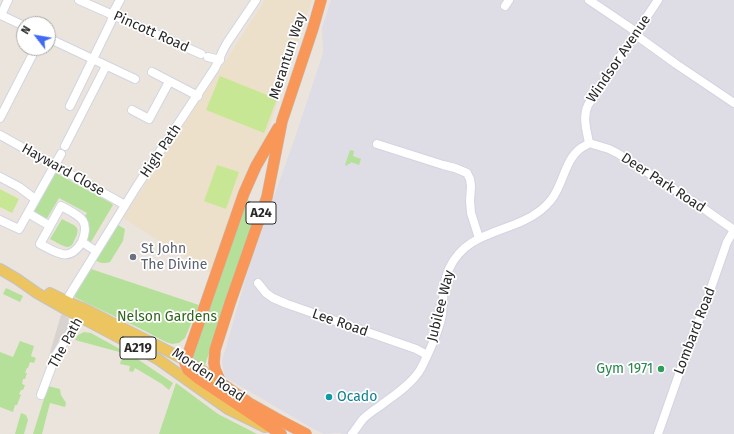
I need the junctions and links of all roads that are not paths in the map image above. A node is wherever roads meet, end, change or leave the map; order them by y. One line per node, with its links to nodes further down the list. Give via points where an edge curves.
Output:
1 (8, 0): 9 (street)
2 (79, 0): 8 (street, Pincott Road)
3 (120, 0): 8 (street)
4 (256, 0): 15 (street, High Path, via 227,43)
5 (321, 0): 25 (highway, Merantun Way / A24)
6 (589, 0): 11 (street)
7 (658, 0): 11 (street, Windsor Avenue)
8 (113, 15): 14 (street); 15 (street, Pincott Road, via 204,56)
9 (0, 16): 10 (street)
10 (16, 23)
11 (636, 33): 21 (street); 28 (street, Windsor Avenue, via 586,109 585,122)
12 (56, 42): 14 (street)
13 (32, 56): 24 (street)
14 (92, 59): 16 (street); 22 (street)
15 (220, 60): 20 (street, High Path)
16 (106, 66): 18 (street); 29 (street)
17 (152, 72): 19 (street)
18 (135, 79)
19 (169, 82): 20 (street); 23 (street, via 149,119)
20 (198, 96): 34 (street, High Path)
21 (734, 103)
22 (70, 106)
23 (132, 110)
24 (0, 118)
25 (282, 121): 47 (highway, Merantun Way / A24, via 244,193); 48 (highway, Merantun Way / A24, via 267,197)
26 (0, 135): 31 (street, Hayward Close)
27 (377, 144): 39 (street, via 467,173 471,186 472,213)
28 (590, 144): 38 (street, Deer Park Road, via 617,153); 39 (street, Jubilee Way, via 575,154 550,202 541,210 531,217)
29 (65, 146)
30 (60, 154): 31 (street)
31 (54, 166): 33 (street); 34 (street, Hayward Close)
32 (0, 177): 33 (street)
33 (35, 199): 35 (street)
34 (125, 205): 41 (street, High Path)
35 (28, 213): 36 (street, via 19,229); 37 (street)
36 (0, 220)
37 (50, 226): 40 (street, via 40,244 59,254 72,253); 40 (street, via 61,206 80,216 84,222 86,229)
38 (734, 230): 57 (street, Lombard Road, via 727,242)
39 (479, 238): 49 (street, Jubilee Way, via 462,250 449,269 443,291 442,314)
40 (82, 242): 41 (street)
41 (96, 251): 45 (street, High Path, via 69,296)
42 (0, 269): 43 (main road, Morden Road / A219)
43 (17, 279): 45 (main road, Morden Road / A219); 46 (main road, Morden Road / A219, via 37,293)
44 (258, 283): 49 (street, Lee Road, via 273,298 294,307)
45 (68, 302): 46 (main road, Morden Road / A219)
46 (83, 313): 50 (main road, Morden Road / A219); 51 (main road, Morden Road / A219, via 153,357); 53 (street, The Path, via 56,355 51,380)
47 (191, 345): 50 (highway, Morden Road / A24)
48 (215, 350): 51 (main road); 52 (highway, Merantun Way / A24, via 214,366)
49 (427, 355): 56 (street, Jubilee Way, via 414,379 364,419)
50 (186, 361): 51 (highway, Morden Road, via 188,370)
51 (198, 378): 52 (main road, Morden Road / A219); 54 (highway, Morden Road)
52 (221, 384): 55 (highway, Morden Road, via 249,403)
53 (42, 395)
54 (281, 434)
55 (306, 434)
56 (352, 434)
57 (658, 434)

